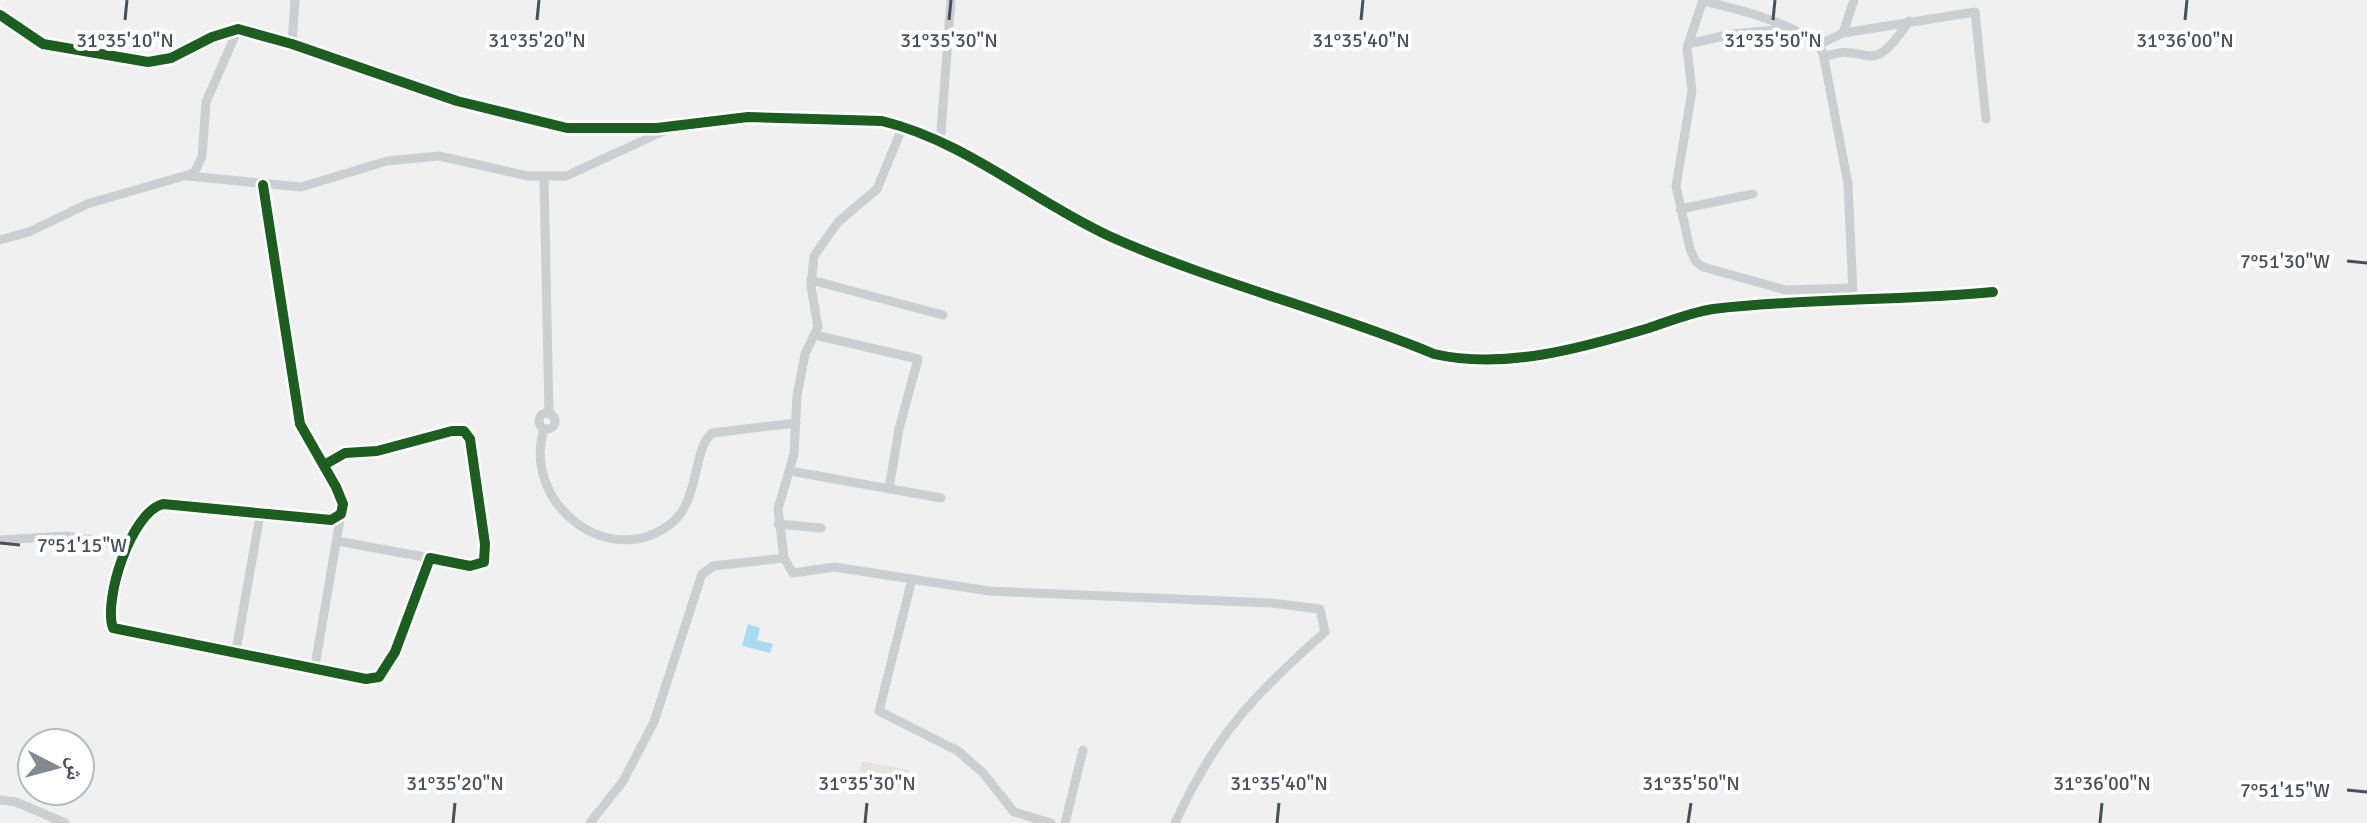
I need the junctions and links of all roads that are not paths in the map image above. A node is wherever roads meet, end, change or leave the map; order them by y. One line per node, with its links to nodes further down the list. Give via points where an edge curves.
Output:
1 (295, 0): 10 (street)
2 (951, 0): 17 (street)
3 (1854, 0): 9 (street)
4 (1703, 1): 8 (street); 11 (street)
5 (0, 15): 7 (street, via 43,44 148,62 171,58)
6 (1909, 21): 9 (street); 13 (street, via 1890,50 1874,57 1836,52); 14 (street, via 1975,12)
7 (238, 29): 10 (street); 18 (street, via 206,102 201,164)
8 (1788, 29): 11 (street); 12 (street)
9 (1843, 33): 12 (street)
10 (292, 44): 15 (street, via 457,101 537,122 590,129)
11 (1688, 44): 22 (street, via 1692,91 1676,186)
12 (1818, 45): 13 (street)
13 (1824, 57): 25 (street, via 1848,184)
14 (1986, 119)
15 (675, 125): 16 (street, via 748,117); 19 (street, via 566,176)
16 (903, 126): 17 (street); 24 (street, via 881,182 830,232 814,256)
17 (940, 144): 27 (street, via 1113,238 1461,360 1490,361 1598,343 1713,309)
18 (188, 176): 20 (street); 23 (street, via 87,204)
19 (544, 178): 20 (street, via 439,156 371,165 313,185); 30 (street, via 549,414 539,419 544,429 545,481 557,507 590,532 628,538 653,533 679,516 703,444 712,433)
20 (263, 185): 31 (street, via 297,411 303,432)
21 (1753, 194): 22 (street)
22 (1680, 209): 25 (street, via 1694,258 1703,267 1786,290)
23 (0, 240)
24 (811, 280): 28 (street); 29 (street)
25 (1852, 288): 27 (street)
26 (1993, 292): 27 (street)
27 (1853, 301)
28 (943, 315)
29 (815, 335): 30 (street, via 805,354); 33 (street, via 918,359)
30 (796, 423): 32 (street)
31 (324, 465): 35 (street, via 341,497); 42 (street, via 345,453 377,451 452,431 467,433 485,558 475,566)
32 (790, 471): 33 (street); 37 (street)
33 (889, 489): 34 (street)
34 (941, 498)
35 (341, 514): 36 (street, via 331,520); 40 (street)
36 (260, 515): 41 (street, via 158,505); 45 (street)
37 (778, 524): 38 (street); 43 (street)
38 (821, 528)
39 (0, 540): 41 (street, via 66,536)
40 (337, 541): 42 (street); 46 (street)
41 (127, 545): 45 (street, via 110,611 113,628)
42 (430, 558): 46 (street, via 388,669 366,679)
43 (784, 558): 44 (street, via 793,573 834,567); 50 (street, via 713,566 702,574 654,722 623,781)
44 (912, 579): 51 (street, via 879,711 958,751 1014,812); 53 (street, via 1007,593 1320,609 1325,632 1246,706 1199,770)
45 (236, 651): 46 (street)
46 (315, 666)
47 (1083, 750): 52 (street)
48 (0, 800): 49 (street)
49 (65, 823)
50 (590, 823)
51 (1051, 823)
52 (1065, 823)
53 (1175, 823)

